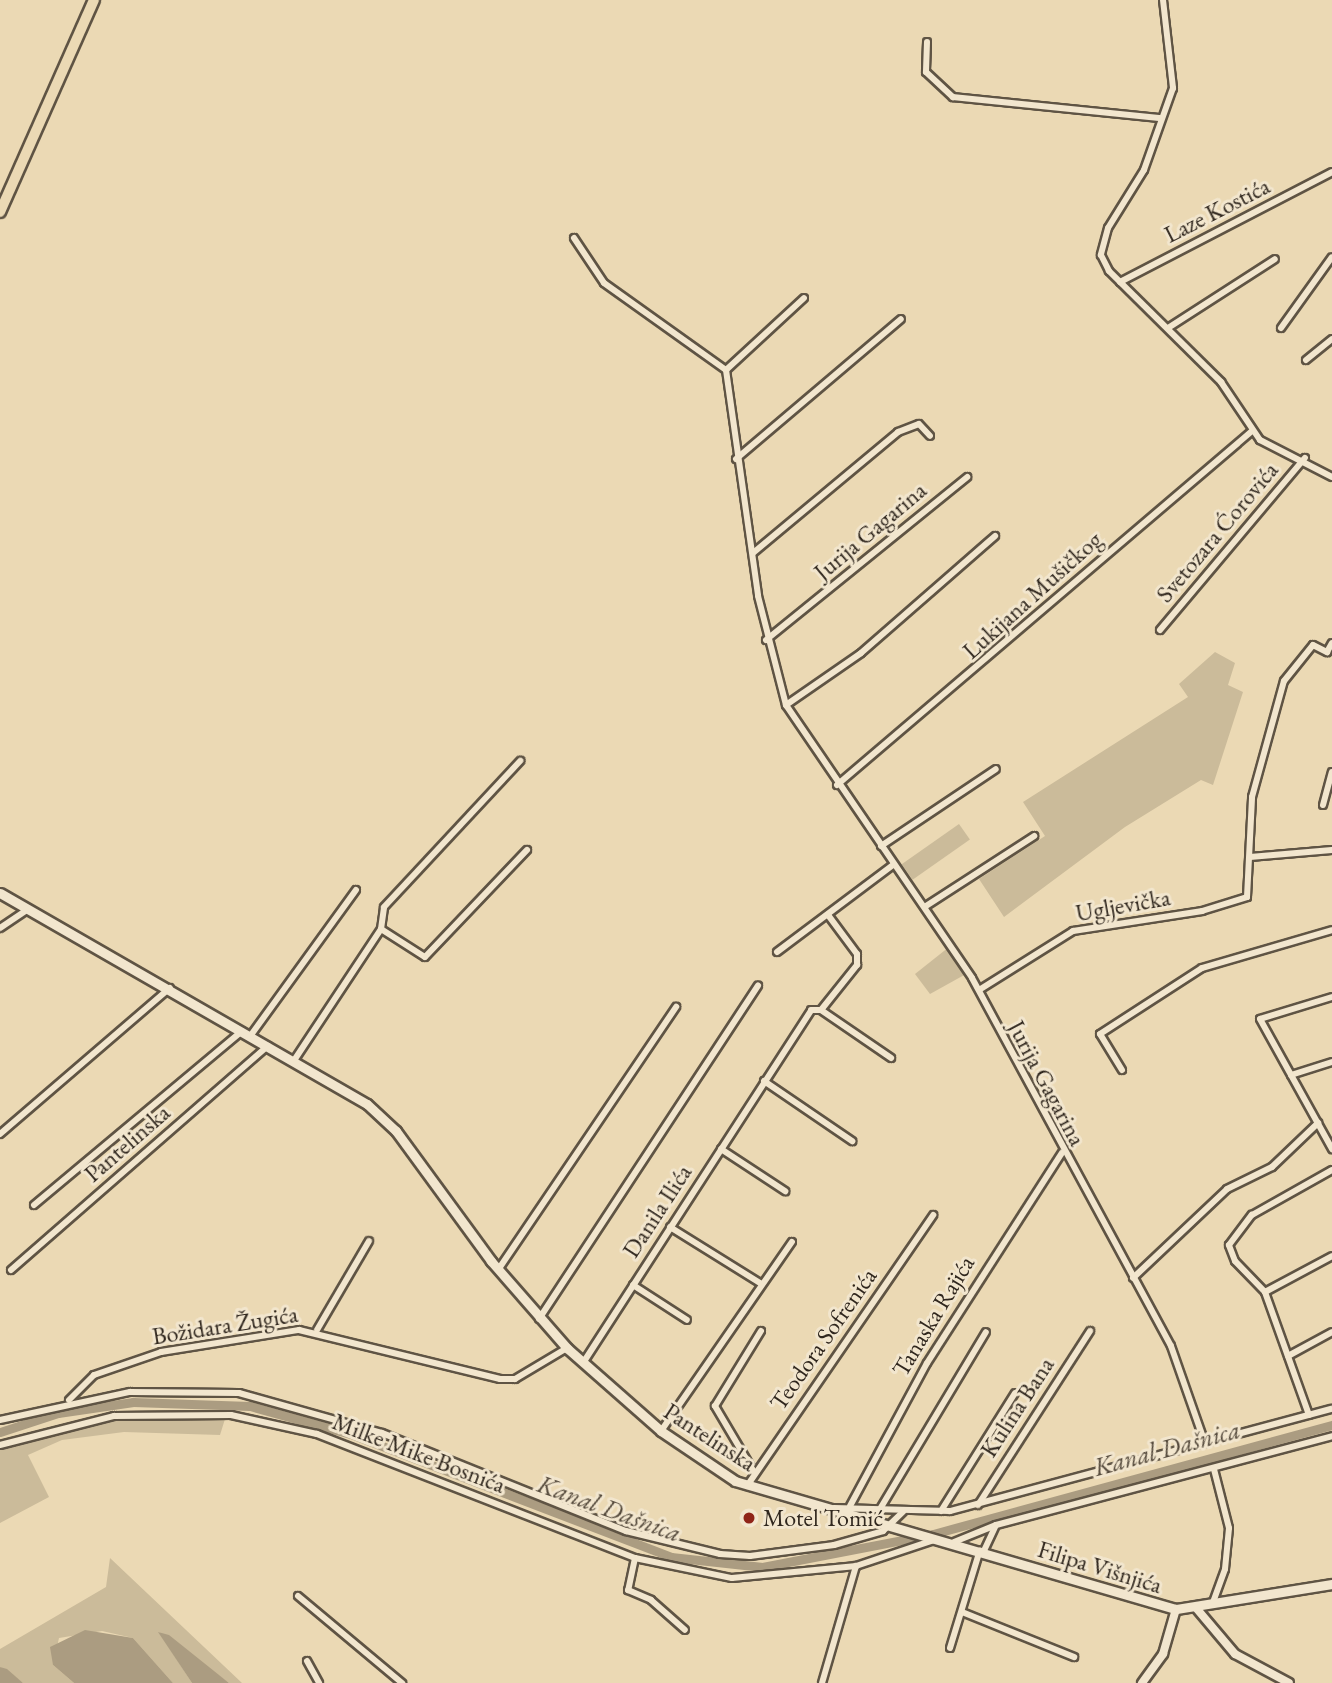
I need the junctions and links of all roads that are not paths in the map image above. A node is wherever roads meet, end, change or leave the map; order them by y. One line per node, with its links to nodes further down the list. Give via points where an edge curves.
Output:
1 (94, 0): 6 (main road)
2 (1163, 0): 4 (street, Svetozara Ćorovića, via 1174,80)
3 (927, 42): 4 (street, via 926,72 953,97)
4 (1161, 118): 10 (street, Svetozara Ćorovića, via 1141,176 1103,240 1105,264)
5 (1332, 172): 10 (street, Laze Kostića)
6 (0, 212)
7 (573, 238): 17 (street, via 604,283)
8 (1332, 257): 14 (street)
9 (1275, 259): 13 (street)
10 (1120, 282): 13 (street, Svetozara Ćorovića)
11 (804, 298): 17 (street)
12 (901, 319): 21 (street)
13 (1168, 328): 18 (street, Svetozara Ćorovića, via 1221,382)
14 (1281, 328)
15 (1332, 339): 16 (street)
16 (1306, 360)
17 (726, 370): 21 (street, Jurija Gagarina)
18 (1252, 431): 20 (street, Svetozara Ćorovića); 33 (street, Lukijana Mušičkog)
19 (930, 436): 25 (street, via 919,424 898,432)
20 (1305, 458): 23 (street, Svetozara Ćorovića); 26 (street, Svetozara Ćorovića)
21 (736, 459): 25 (street, Jurija Gagarina)
22 (967, 477): 27 (street, Jurija Gagarina)
23 (1332, 477)
24 (995, 536): 29 (street, via 861,653)
25 (753, 553): 27 (street, Jurija Gagarina)
26 (1160, 630)
27 (765, 640): 29 (street, Jurija Gagarina)
28 (1332, 643): 39 (street, Ugljevička, via 1327,652 1313,645 1284,681 1252,797)
29 (786, 705): 33 (street, Jurija Gagarina)
30 (520, 761): 47 (street, via 384,907)
31 (996, 769): 36 (street)
32 (1332, 772): 34 (street)
33 (837, 785): 36 (street, Jurija Gagarina)
34 (1323, 805)
35 (1034, 836): 43 (street)
36 (881, 846): 40 (street, Jurija Gagarina)
37 (527, 850): 47 (street, via 425,957)
38 (1332, 850): 39 (street)
39 (1250, 857): 52 (street, Ugljevička, via 1247,897 1202,912 1073,931)
40 (894, 864): 43 (street, Jurija Gagarina); 45 (street)
41 (356, 890): 56 (street)
42 (0, 894): 44 (main road, Pantelinska)
43 (926, 906): 52 (street, Jurija Gagarina)
44 (27, 910): 46 (street); 51 (main road, Pantelinska)
45 (828, 915): 49 (street); 55 (street, Danila Ilića, via 857,954 857,965)
46 (0, 928)
47 (381, 929): 59 (street)
48 (1332, 930): 61 (street, via 1202,968 1100,1034)
49 (777, 952)
50 (758, 985): 84 (street)
51 (170, 988): 56 (main road, Pantelinska); 65 (street)
52 (979, 990): 69 (street, Jurija Gagarina)
53 (1332, 997): 62 (street, via 1260,1019)
54 (676, 1007): 79 (street)
55 (821, 1010): 58 (street); 63 (street, Danila Ilića, via 811,1010)
56 (246, 1033): 57 (main road, Pantelinska); 72 (street, Pantelinska)
57 (269, 1045): 59 (main road, Pantelinska); 78 (street, Pantelinska)
58 (891, 1058)
59 (295, 1059): 79 (main road, Pantelinska, via 351,1091 396,1131)
60 (1332, 1062): 62 (street)
61 (1122, 1070)
62 (1291, 1075): 64 (street)
63 (764, 1081): 66 (street); 67 (street, Danila Ilića)
64 (1318, 1124): 68 (street); 80 (street, via 1272,1167 1227,1189)
65 (0, 1134)
66 (852, 1141)
67 (721, 1149): 71 (street); 74 (street, Danila Ilića)
68 (1332, 1149)
69 (1062, 1153): 80 (street, Jurija Gagarina); 107 (street, Tanaska Rajića, via 927,1363)
70 (1332, 1170): 83 (street, via 1252,1215 1232,1238 1235,1261)
71 (785, 1191)
72 (34, 1205)
73 (933, 1215): 104 (street, Teodora Sofrenića)
74 (670, 1227): 81 (street); 82 (street, Danila Ilića)
75 (369, 1241): 86 (street, Božidara Žugića)
76 (792, 1242): 81 (street)
77 (1332, 1256): 83 (street)
78 (11, 1270)
79 (498, 1270): 84 (main road, Pantelinska)
80 (1133, 1278): 101 (street, Jurija Gagarina, via 1186,1378)
81 (760, 1283): 99 (street)
82 (633, 1284): 85 (street); 93 (street, Danila Ilića)
83 (1265, 1292): 92 (street)
84 (539, 1319): 91 (main road, Pantelinska)
85 (687, 1320)
86 (317, 1330): 91 (street, Božidara Žugića, via 499,1379 515,1379); 95 (street, Božidara Žugića, via 160,1352 94,1375)
87 (761, 1331): 104 (street, Pantelinska, via 715,1406)
88 (1090, 1331): 106 (street, Kulina Bana)
89 (986, 1332): 108 (street)
90 (1332, 1332): 92 (street)
91 (567, 1348): 93 (main road, Pantelinska)
92 (1288, 1356): 97 (street)
93 (583, 1363): 99 (main road, Pantelinska)
94 (1015, 1393): 110 (street, Kulina Bana)
95 (69, 1400): 98 (street); 112 (street, via 192,1389 305,1407 626,1531 720,1554 788,1553)
96 (1332, 1409): 97 (street, Kulina Bana)
97 (1309, 1415): 101 (street, Kulina Bana)
98 (0, 1420)
99 (661, 1431): 105 (main road, Pantelinska)
100 (1332, 1436): 103 (street)
101 (1205, 1443): 106 (street, Kulina Bana)
102 (0, 1445): 117 (street, Milke Mike Bosnića, via 114,1416 231,1415 329,1438)
103 (1214, 1469): 113 (street); 121 (street, via 1229,1538)
104 (754, 1472): 105 (street, Teodora Sofrenića)
105 (747, 1486): 109 (main road, Pantelinska)
106 (978, 1505): 110 (street, Kulina Bana)
107 (850, 1506): 108 (street, Kulina Bana); 109 (street, Kulina Bana)
108 (880, 1509): 111 (street, Kulina Bana)
109 (830, 1511): 112 (main road, Pantelinska)
110 (941, 1511): 111 (street, Kulina Bana)
111 (903, 1512): 112 (street)
112 (895, 1525): 114 (main road, Pantelinska)
113 (996, 1525): 115 (street); 116 (street)
114 (940, 1538): 115 (main road, Filipa Višnjića); 118 (street, Milke Mike Bosnića)
115 (954, 1542): 116 (main road, Filipa Višnjića)
116 (982, 1550): 122 (main road, Filipa Višnjića); 124 (street)
117 (635, 1558): 118 (street, Milke Mike Bosnića, via 732,1578); 125 (street, via 628,1590 658,1605)
118 (856, 1566): 131 (street)
119 (1332, 1584): 121 (main road, Filipa Višnjića)
120 (298, 1596): 130 (street)
121 (1211, 1607): 123 (main road, Filipa Višnjića)
122 (1176, 1609): 123 (main road, Filipa Višnjića); 132 (street, via 1163,1654)
123 (1197, 1609): 133 (street, via 1235,1654)
124 (962, 1612): 126 (street); 127 (street)
125 (685, 1630)
126 (950, 1648)
127 (1074, 1657)
128 (307, 1661): 129 (street)
129 (319, 1683)
130 (402, 1683)
131 (822, 1683)
132 (1142, 1683)
133 (1289, 1683)

